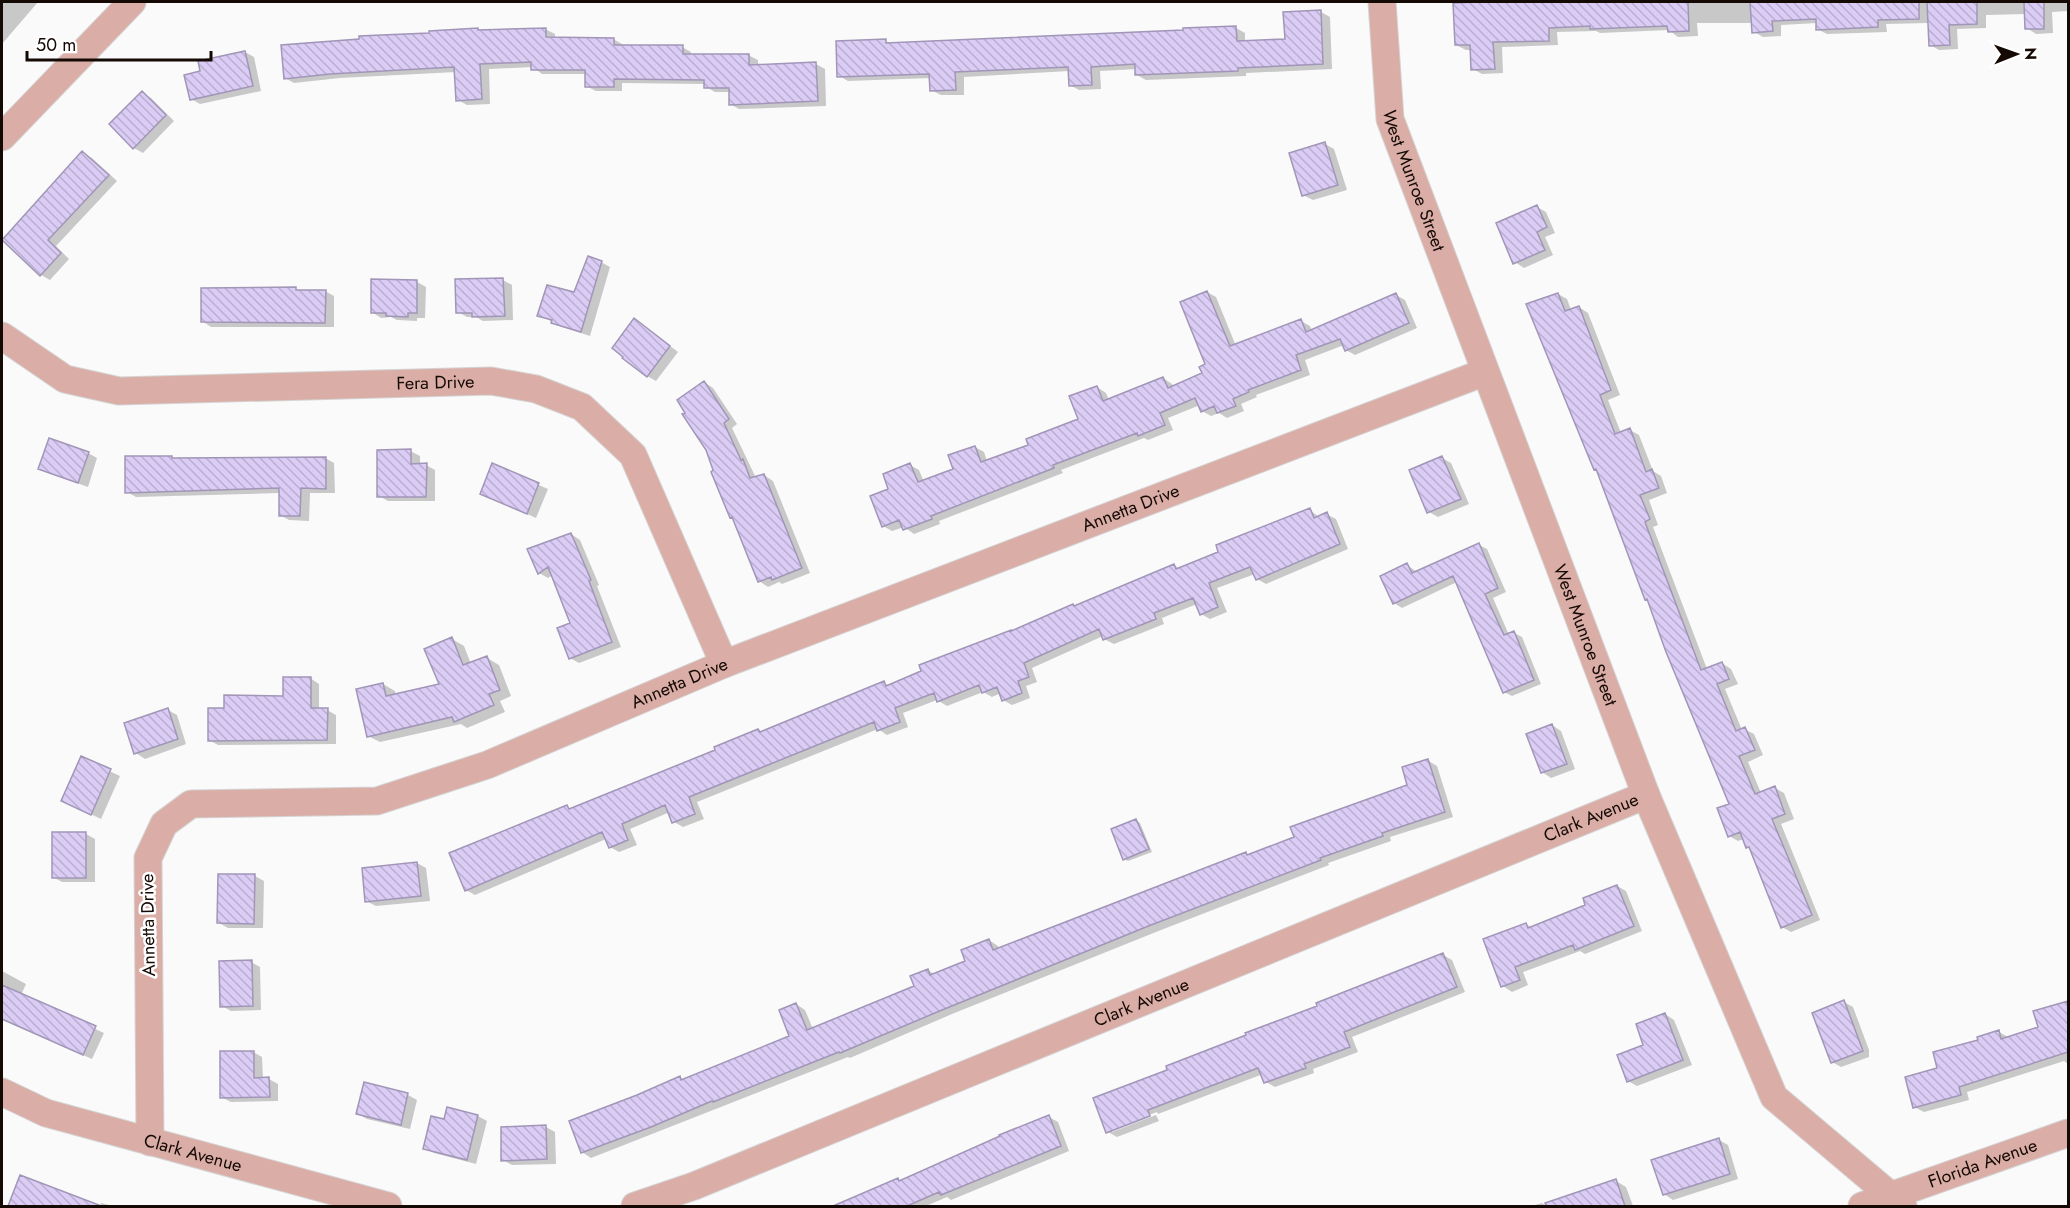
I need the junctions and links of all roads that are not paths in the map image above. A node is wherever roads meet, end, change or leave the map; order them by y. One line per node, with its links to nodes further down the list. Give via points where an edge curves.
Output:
1 (132, 2): 3 (street)
2 (1382, 2): 5 (street, West Munroe Street, via 1390,119)
3 (2, 137)
4 (2, 336): 6 (street, Fera Drive, via 65,379 119,390 491,381 536,388 582,407 633,455)
5 (1485, 372): 6 (street, Annetta Drive); 7 (street, West Munroe Street)
6 (724, 664): 10 (street, Annetta Drive, via 487,765 377,801 192,804 164,824 148,858)
7 (1646, 795): 11 (street, Clark Avenue); 12 (street, West Munroe Street, via 1774,1097)
8 (2, 1092): 10 (street, Clark Avenue, via 46,1113)
9 (2068, 1133): 12 (street, Florida Avenue)
10 (150, 1142): 13 (street, Clark Avenue)
11 (699, 1196): 14 (street, Clark Avenue)
12 (1897, 1201): 15 (street, Florida Avenue)
13 (388, 1206)
14 (635, 1206)
15 (1862, 1206)

